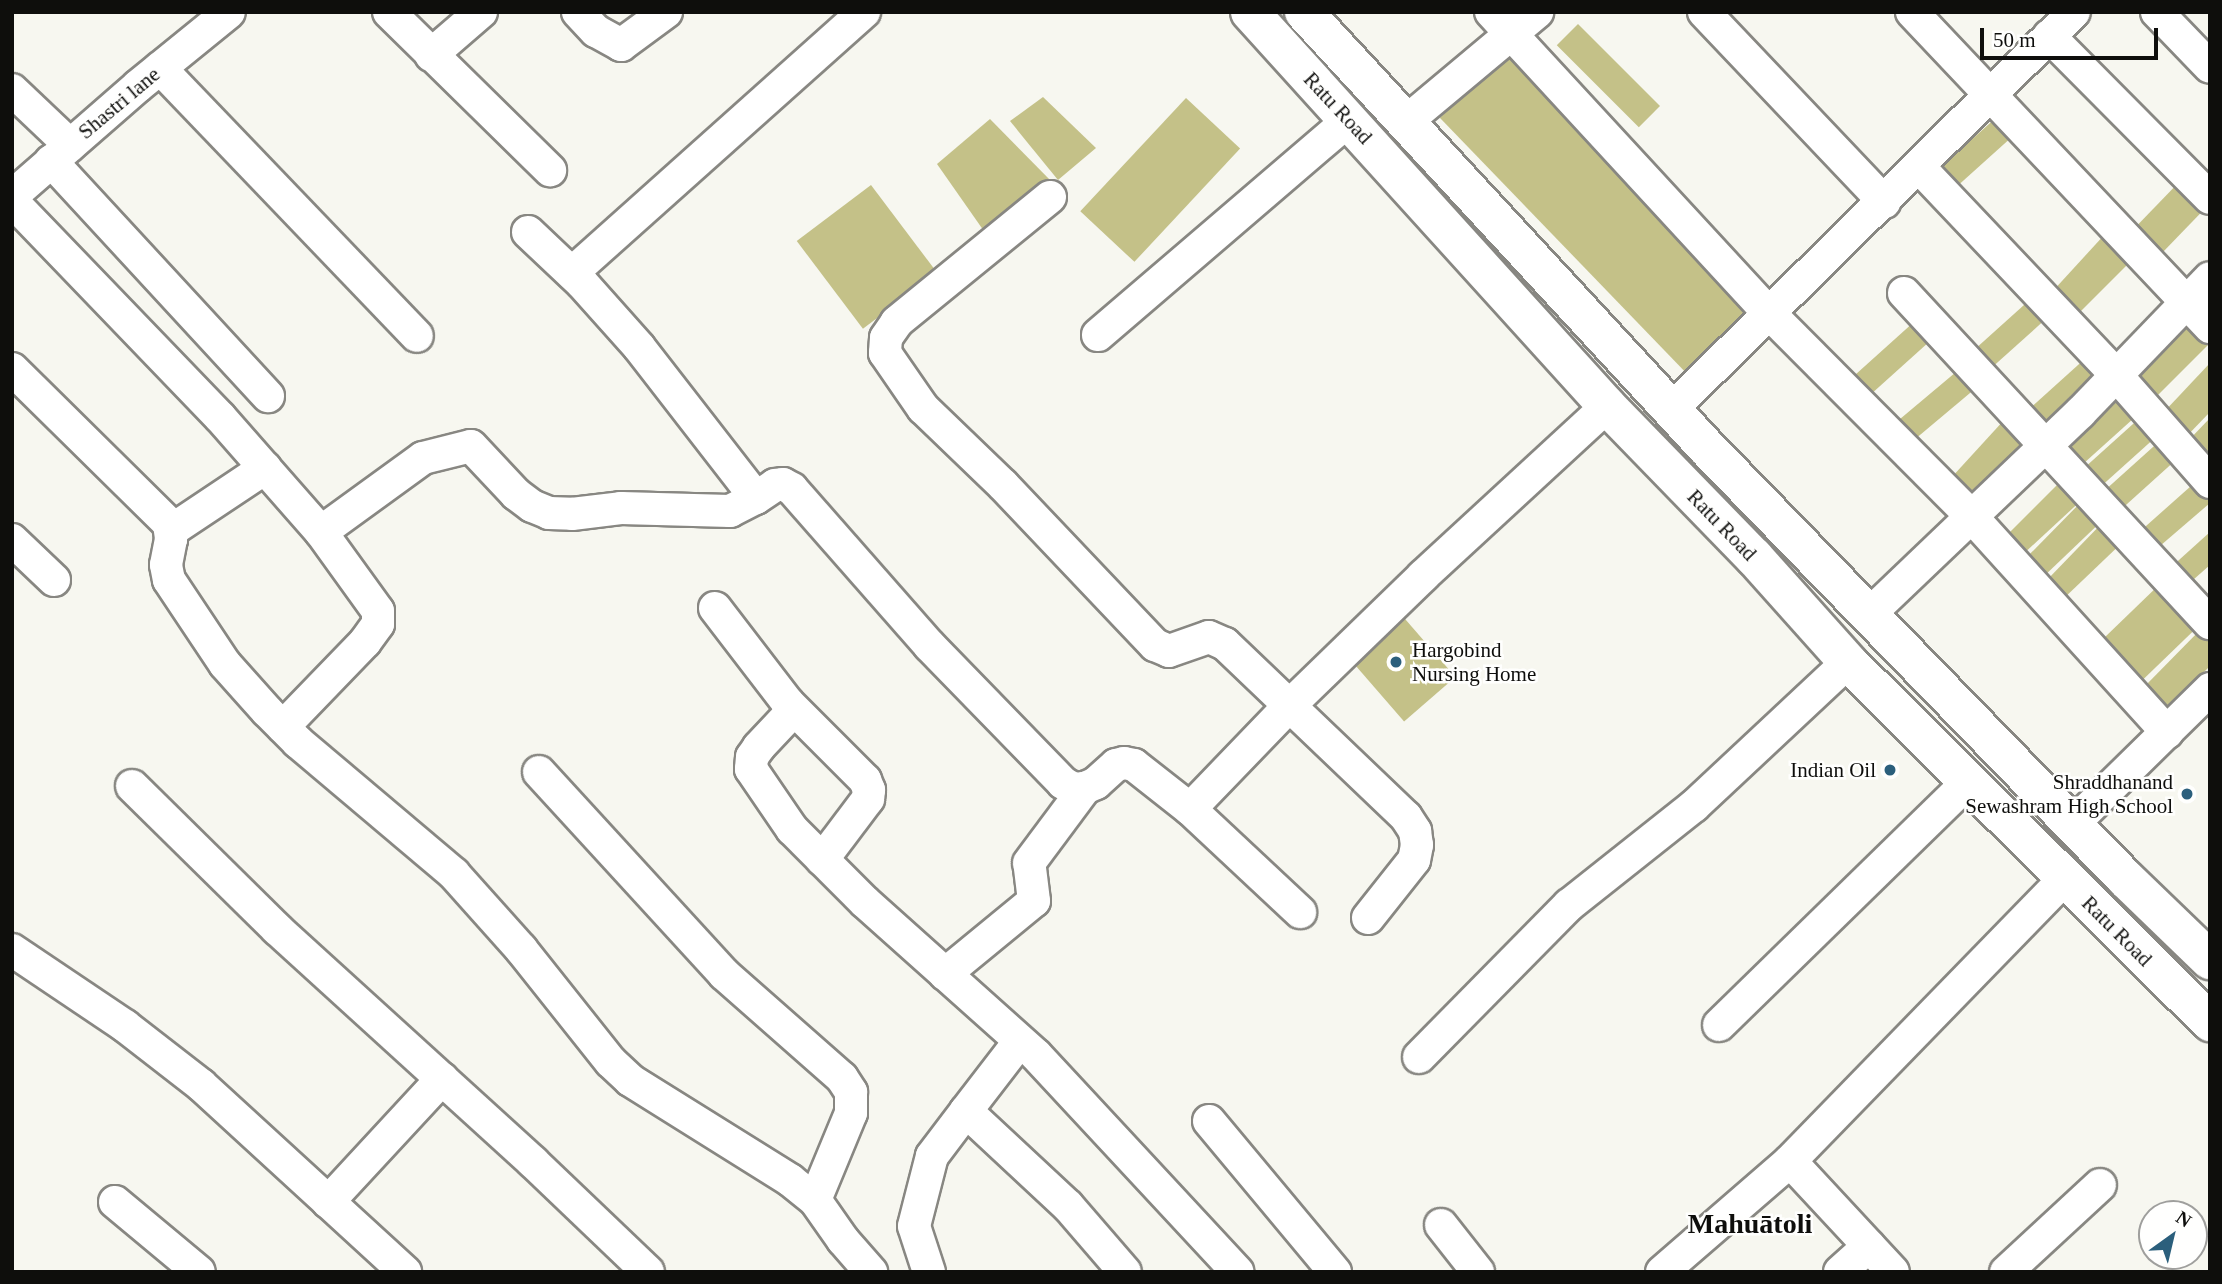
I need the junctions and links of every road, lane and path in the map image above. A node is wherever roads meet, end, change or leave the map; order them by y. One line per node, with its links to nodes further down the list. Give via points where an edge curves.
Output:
1 (229, 12): 20 (street, Shastri lane)
2 (389, 12): 18 (street)
3 (481, 12): 18 (street)
4 (578, 12): 5 (street, via 596,31 621,45)
5 (666, 12)
6 (864, 12): 33 (street)
7 (1250, 12): 24 (main road, Ratu Road)
8 (1272, 12): 78 (main road, via 1688,462 2109,895)
9 (1304, 12): 76 (main road, via 1704,446)
10 (1328, 12): 23 (main road)
11 (1537, 12): 16 (street)
12 (1704, 12): 31 (street)
13 (1912, 12): 22 (street)
14 (2074, 12): 17 (street)
15 (2157, 12): 19 (street)
16 (1501, 23): 23 (street); 37 (street)
17 (2049, 36): 22 (street); 30 (street)
18 (431, 55): 27 (street)
19 (2210, 67)
20 (160, 68): 25 (street, Shastri lane); 40 (street)
21 (12, 90): 25 (street)
22 (1990, 96): 26 (street); 36 (street)
23 (1420, 110): 44 (main road)
24 (1349, 120): 39 (street); 45 (main road, Ratu Road)
25 (60, 153): 29 (street, Shastri lane); 43 (street)
26 (1919, 167): 31 (street); 42 (street)
27 (550, 170)
28 (1050, 197): 61 (street, via 897,323 886,338 885,353 923,408 1155,645 1169,651 1209,637 1225,644)
29 (12, 198): 47 (street)
30 (2210, 198)
31 (1884, 202): 37 (street)
32 (528, 232): 33 (street)
33 (572, 273): 49 (street, via 639,347)
34 (2210, 278): 36 (street)
35 (1904, 292): 46 (street)
36 (2188, 303): 38 (street); 42 (street)
37 (1769, 313): 44 (street); 50 (street)
38 (2210, 327)
39 (1098, 335)
40 (417, 336)
41 (12, 369): 52 (street, via 169,524)
42 (2117, 376): 46 (street); 48 (street)
43 (268, 396)
44 (1681, 400): 55 (main road)
45 (1607, 406): 58 (main road, Ratu Road, via 1754,557); 61 (street)
46 (2047, 444): 50 (street); 57 (street)
47 (265, 468): 51 (street); 52 (street, via 172,530)
48 (2210, 482)
49 (756, 498): 51 (street, via 730,511 621,508 549,513 516,494 471,446 423,458); 67 (street, via 775,485 792,489 929,645 1053,774 1074,789)
50 (1971, 516): 55 (street); 63 (street)
51 (321, 532): 62 (street, via 370,596 378,611 378,624)
52 (171, 539): 62 (street, via 166,565 180,601 225,664)
53 (12, 540): 54 (street)
54 (54, 580)
55 (1879, 605): 69 (main road)
56 (715, 608): 60 (street)
57 (2210, 623)
58 (1848, 662): 65 (main road, Ratu Road); 82 (street, via 1694,806 1569,905)
59 (2210, 689): 63 (street)
60 (788, 703): 70 (street, via 789,715 759,747 751,769 792,829); 70 (street, via 869,790 868,799)
61 (1289, 707): 68 (street); 73 (street, via 1390,801 1415,831 1414,860)
62 (283, 727): 88 (street, via 454,874 631,1080)
63 (2167, 732): 69 (street)
64 (539, 772): 88 (street, via 724,974 851,1091 850,1114)
65 (1968, 782): 71 (main road, Ratu Road); 80 (street)
66 (132, 786): 83 (street, via 276,929)
67 (1085, 789): 68 (street, via 1124,763 1134,765); 77 (street, via 1029,863 1034,901)
68 (1190, 809): 72 (street)
69 (2086, 811): 74 (main road)
70 (822, 860): 77 (street)
71 (2064, 879): 79 (main road, Ratu Road); 86 (street)
72 (1300, 912)
73 (1368, 918)
74 (2210, 939)
75 (12, 950): 90 (street, via 125,1026 201,1085)
76 (2210, 960)
77 (945, 974): 81 (street)
78 (2210, 992)
79 (2210, 1022)
80 (1719, 1025)
81 (1020, 1041): 84 (street); 99 (street)
82 (1419, 1057)
83 (442, 1079): 90 (street); 95 (street)
84 (966, 1111): 97 (street, via 932,1156 914,1226); 98 (street, via 1068,1206)
85 (1209, 1121): 100 (street)
86 (1790, 1161): 92 (street); 102 (street)
87 (2100, 1185): 105 (street)
88 (815, 1200): 96 (street)
89 (115, 1202): 93 (street)
90 (328, 1202): 94 (street)
91 (1441, 1226): 101 (street)
92 (1869, 1246): 103 (street); 104 (street)
93 (199, 1272)
94 (405, 1272)
95 (648, 1272)
96 (871, 1272)
97 (929, 1272)
98 (1125, 1272)
99 (1238, 1272)
100 (1335, 1272)
101 (1478, 1272)
102 (1662, 1272)
103 (1840, 1272)
104 (1893, 1272)
105 (2006, 1272)

